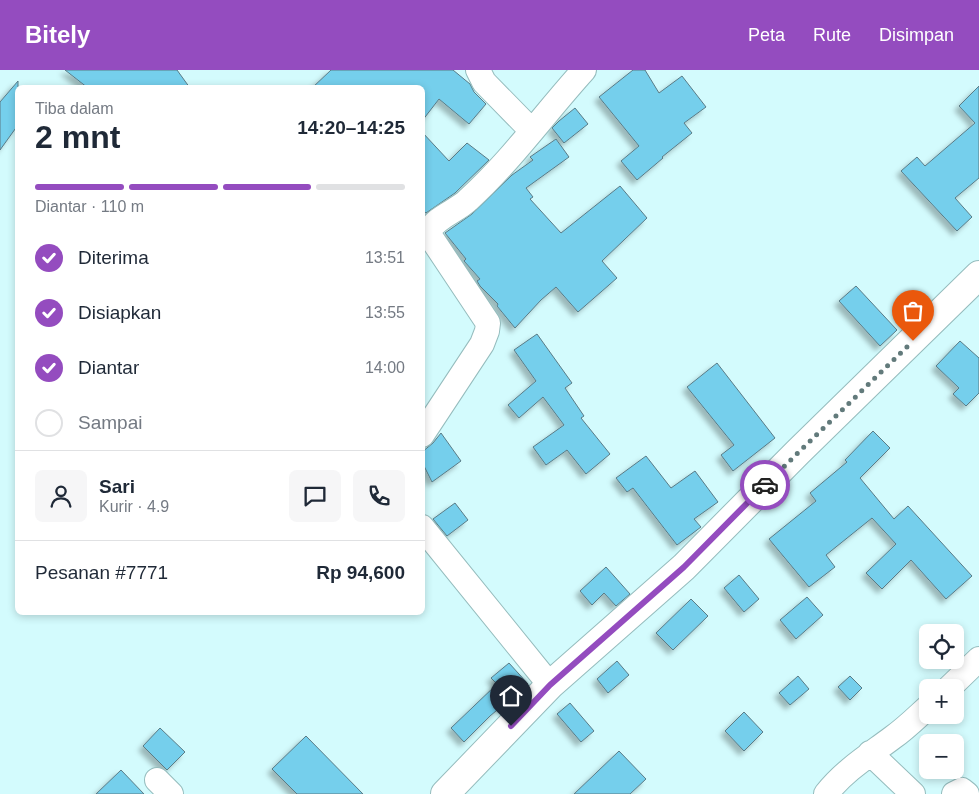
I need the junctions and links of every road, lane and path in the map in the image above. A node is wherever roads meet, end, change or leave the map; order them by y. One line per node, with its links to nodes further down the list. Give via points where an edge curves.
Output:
1 (478, 70): 3 (street, via 484,82)
2 (584, 70): 3 (street)
3 (531, 130): 4 (street, via 467,202)
4 (426, 231): 6 (street, via 488,323 488,331)
5 (979, 276): 10 (street, via 684,567)
6 (425, 430)
7 (425, 531): 10 (street)
8 (979, 660): 9 (street)
9 (959, 679)
10 (550, 685): 13 (street)
11 (919, 715): 12 (street)
12 (870, 753): 14 (street); 15 (street)
13 (445, 794)
14 (826, 794)
15 (913, 794)
16 (954, 794): 17 (street, via 962,790)
17 (967, 794)

